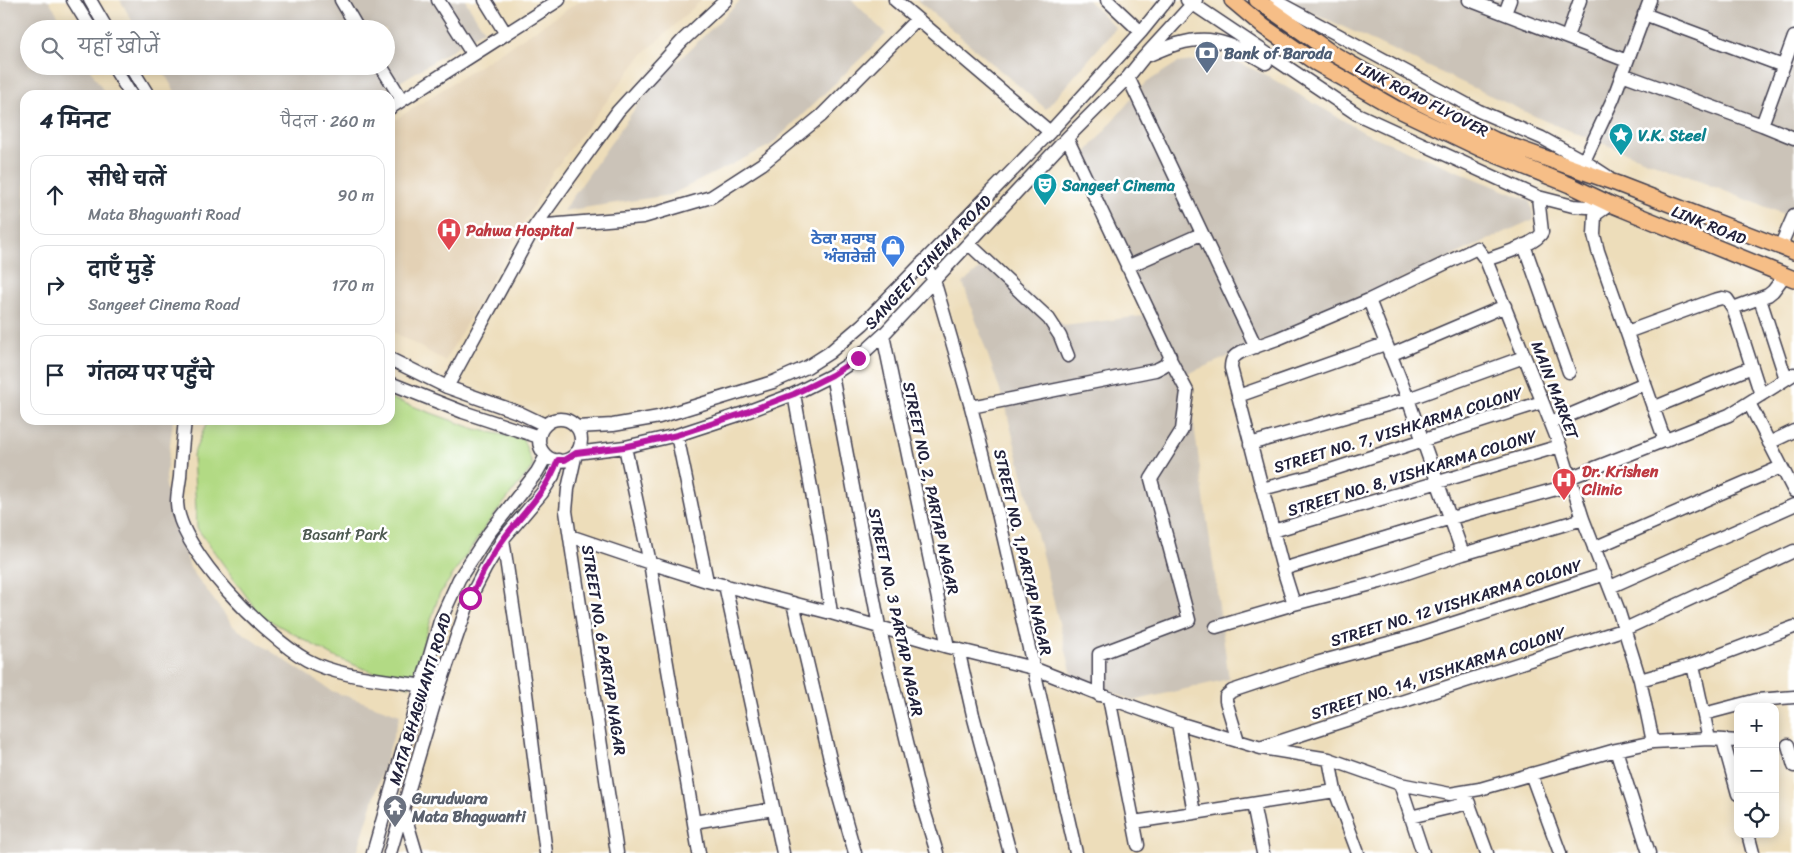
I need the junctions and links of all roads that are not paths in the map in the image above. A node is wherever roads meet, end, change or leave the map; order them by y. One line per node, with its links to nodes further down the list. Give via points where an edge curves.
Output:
1 (73, 0): 22 (street)
2 (90, 0): 23 (street)
3 (341, 0): 24 (street)
4 (438, 0): 29 (street)
5 (485, 0): 26 (street)
6 (559, 0): 26 (street)
7 (726, 0): 52 (street, via 683,40 618,111)
8 (895, 0): 21 (street)
9 (1107, 0): 25 (street)
10 (1167, 0): 25 (street, SANGEET CINEMA ROAD)
11 (1232, 0): 50 (main road, LINK ROAD FLYOVER, via 1316,63 1395,108)
12 (1256, 0): 48 (main road, LINK ROAD FLYOVER, via 1332,54 1410,98 1495,140)
13 (1276, 0): 47 (street, via 1479,111 1542,138)
14 (1468, 0): 19 (street)
15 (1510, 0): 19 (street)
16 (1580, 0): 27 (street)
17 (1650, 0): 20 (street)
18 (1192, 1): 30 (street, SANGEET CINEMA ROAD); 42 (street)
19 (1505, 13): 27 (street)
20 (1644, 14): 31 (street); 32 (street)
21 (917, 19): 44 (street); 52 (street, via 821,116 762,164 711,197 643,217)
22 (85, 20)
23 (102, 20)
24 (353, 20)
25 (1141, 32): 44 (street, SANGEET CINEMA ROAD)
26 (506, 34): 29 (street)
27 (1567, 37): 31 (street)
28 (1794, 37): 32 (street)
29 (473, 55): 40 (street)
30 (1144, 57): 37 (street, SANGEET CINEMA ROAD); 42 (street, via 1176,44 1209,40 1247,51 1322,99 1347,113)
31 (1627, 61): 33 (street)
32 (1783, 66): 43 (street)
33 (1622, 74): 43 (street); 47 (street)
34 (119, 75): 38 (street)
35 (136, 75): 39 (street)
36 (387, 75): 40 (street)
37 (1128, 77): 45 (street, SANGEET CINEMA ROAD); 53 (street)
38 (128, 90)
39 (145, 90)
40 (402, 100): 41 (street)
41 (395, 105)
42 (1357, 114): 49 (street)
43 (1762, 125): 46 (street)
44 (1050, 132): 58 (street, SANGEET CINEMA ROAD)
45 (1067, 138): 54 (street, SANGEET CINEMA ROAD); 59 (street)
46 (1794, 138)
47 (1584, 161): 48 (street)
48 (1618, 184): 56 (main road, LINK ROAD)
49 (1538, 197): 50 (street, via 1573,206); 55 (street, via 1541,236)
50 (1610, 204): 60 (main road, LINK ROAD); 66 (street, via 1595,215 1594,235)
51 (1794, 214): 56 (street)
52 (535, 226): 80 (street)
53 (1201, 234): 59 (street); 68 (street)
54 (969, 244): 61 (street, SANGEET CINEMA ROAD); 70 (street, via 1049,319)
55 (1524, 245): 57 (street); 75 (street)
56 (1787, 250)
57 (1486, 260): 63 (street, via 1478,248); 64 (street, MAIN MARKET)
58 (923, 262): 61 (street, STREET NO. 1,PARTAP NAGAR); 92 (street, SANGEET CINEMA ROAD, via 863,324 807,367 773,382 659,417)
59 (1127, 267): 72 (street)
60 (1789, 277): 62 (street)
61 (934, 280): 67 (street, SANGEET CINEMA ROAD); 87 (street, STREET NO. 1,PARTAP NAGAR)
62 (1760, 299): 65 (street); 77 (street)
63 (1369, 300): 68 (street); 69 (street)
64 (1505, 306): 69 (street); 71 (street, MAIN MARKET)
65 (1733, 308): 66 (street, via 1727,299 1722,298); 74 (street)
66 (1627, 332): 78 (street)
67 (884, 335): 76 (street, SANGEET CINEMA ROAD); 131 (street, STREET NO. 2, PARTAP NAGAR)
68 (1256, 347): 83 (street, via 1235,355 1231,360)
69 (1387, 350): 83 (street); 84 (street)
70 (1068, 356)
71 (1524, 357): 84 (street); 85 (street, MAIN MARKET)
72 (1170, 359): 87 (street, via 1156,370); 137 (street, via 1187,391 1182,430 1151,479 1189,620 1099,654)
73 (395, 362): 80 (street)
74 (1752, 367): 82 (street); 88 (street)
75 (1569, 372)
76 (832, 375): 81 (street, SANGEET CINEMA ROAD); 127 (street, STREET NO. 3 PARTAP NAGAR)
77 (1790, 376): 82 (street)
78 (1644, 383): 88 (street); 89 (street)
79 (395, 385): 95 (street)
80 (446, 387): 91 (street, via 520,412)
81 (794, 394): 94 (street, SANGEET CINEMA ROAD); 126 (street)
82 (1761, 395): 86 (street)
83 (1238, 396): 99 (street)
84 (1408, 399): 96 (street); 99 (street)
85 (1542, 402): 89 (street, MAIN MARKET); 96 (street, STREET NO. 7, VISHKARMA COLONY)
86 (1749, 403): 97 (street, via 1729,415); 98 (street)
87 (971, 407): 133 (street, STREET NO. 1,PARTAP NAGAR)
88 (1653, 408): 97 (street)
89 (1551, 423): 100 (street, MAIN MARKET)
90 (185, 425): 135 (street, via 177,504 183,527 202,559 230,595 274,637 308,660 339,672)
91 (545, 425): 92 (street, via 558,418); 95 (street)
92 (577, 427): 102 (street, via 581,440)
93 (1794, 431): 98 (street)
94 (677, 435): 101 (street, SANGEET CINEMA ROAD); 121 (street)
95 (539, 437): 103 (street, via 539,444)
96 (1423, 441): 106 (street); 108 (street, STREET NO. 7, VISHKARMA COLONY)
97 (1665, 441): 105 (street)
98 (1769, 443): 104 (street)
99 (1250, 444): 108 (street)
100 (1560, 446): 105 (street, MAIN MARKET); 106 (street, STREET NO. 8, VISHKARMA COLONY)
101 (624, 447): 102 (street, SANGEET CINEMA ROAD); 118 (street)
102 (576, 453): 103 (street, via 565,460); 113 (street, STREET NO. 6 PARTAP NAGAR, via 566,502)
103 (552, 458): 114 (street, MATA BHAGWANTI ROAD, via 552,476 542,493); 135 (street, via 489,533 459,579 440,621)
104 (1781, 467): 107 (street); 115 (street)
105 (1570, 481): 110 (street); 111 (street, MAIN MARKET)
106 (1438, 482): 110 (street); 112 (street, STREET NO. 8, VISHKARMA COLONY)
107 (1793, 485)
108 (1262, 489): 112 (street)
109 (1794, 505): 123 (street)
110 (1451, 518): 117 (street); 119 (street)
111 (1582, 519): 115 (street, MAIN MARKET); 117 (street)
112 (1273, 531): 119 (street)
113 (570, 536): 118 (street); 169 (street, STREET NO. 6 PARTAP NAGAR)
114 (503, 539): 136 (street, MATA BHAGWANTI ROAD, via 470,598); 168 (street)
115 (1594, 548): 120 (street, MAIN MARKET)
116 (1794, 551): 130 (street, STREET NO. 14, VISHKARMA COLONY)
117 (1463, 554): 125 (street, via 1380,582)
118 (650, 564): 121 (street); 161 (street)
119 (1283, 569): 125 (street)
120 (1605, 574): 123 (street, MAIN MARKET); 143 (street, STREET NO. 12 VISHKARMA COLONY, via 1232,691 1226,696 1226,707)
121 (707, 580): 122 (street)
122 (725, 585): 124 (street); 158 (street)
123 (1610, 586): 130 (street, MAIN MARKET)
124 (793, 603): 126 (street); 172 (street)
125 (1294, 604): 128 (street)
126 (831, 612): 127 (street)
127 (879, 626): 131 (street); 173 (street, STREET NO. 3 PARTAP NAGAR)
128 (1216, 627)
129 (1794, 627): 132 (street)
130 (1625, 629): 134 (street, MAIN MARKET); 147 (street, STREET NO. 14, VISHKARMA COLONY)
131 (953, 648): 133 (street); 174 (street, STREET NO. 2, PARTAP NAGAR)
132 (1693, 665): 134 (street); 139 (street)
133 (1033, 668): 137 (street); 175 (street, STREET NO. 1,PARTAP NAGAR)
134 (1640, 680): 145 (street, MAIN MARKET)
135 (421, 685): 136 (street); 165 (street)
136 (439, 689): 157 (street, MATA BHAGWANTI ROAD)
137 (1104, 696): 140 (street); 162 (street)
138 (1794, 697): 139 (street, via 1757,700)
139 (1704, 714): 141 (street)
140 (1178, 723): 143 (street); 159 (street)
141 (1709, 739): 142 (street); 145 (street)
142 (1724, 740): 144 (street); 154 (street)
143 (1238, 741): 147 (street)
144 (1734, 741)
145 (1653, 742): 148 (street)
146 (1786, 745): 150 (street)
147 (1261, 748): 149 (street)
148 (1616, 750): 151 (street); 181 (street)
149 (1329, 759): 152 (street); 153 (street)
150 (1794, 766)
151 (1530, 774): 155 (street); 180 (street)
152 (1400, 784): 155 (street); 160 (street)
153 (1335, 791): 156 (street); 177 (street)
154 (1738, 793)
155 (1467, 798): 160 (street); 179 (street)
156 (1253, 804): 159 (street); 176 (street)
157 (403, 809): 166 (street, MATA BHAGWANTI ROAD); 167 (street)
158 (773, 809): 161 (street); 171 (street)
159 (1194, 813): 162 (street)
160 (1410, 817): 178 (street)
161 (694, 822): 170 (street)
162 (1134, 822): 164 (street)
163 (1749, 838): 182 (street)
164 (1138, 846)
165 (374, 853)
166 (390, 853)
167 (416, 853)
168 (546, 853)
169 (617, 853)
170 (699, 853)
171 (783, 853)
172 (855, 853)
173 (937, 853)
174 (1010, 853)
175 (1076, 853)
176 (1263, 853)
177 (1358, 853)
178 (1423, 853)
179 (1486, 853)
180 (1560, 853)
181 (1649, 853)
182 (1753, 853)

